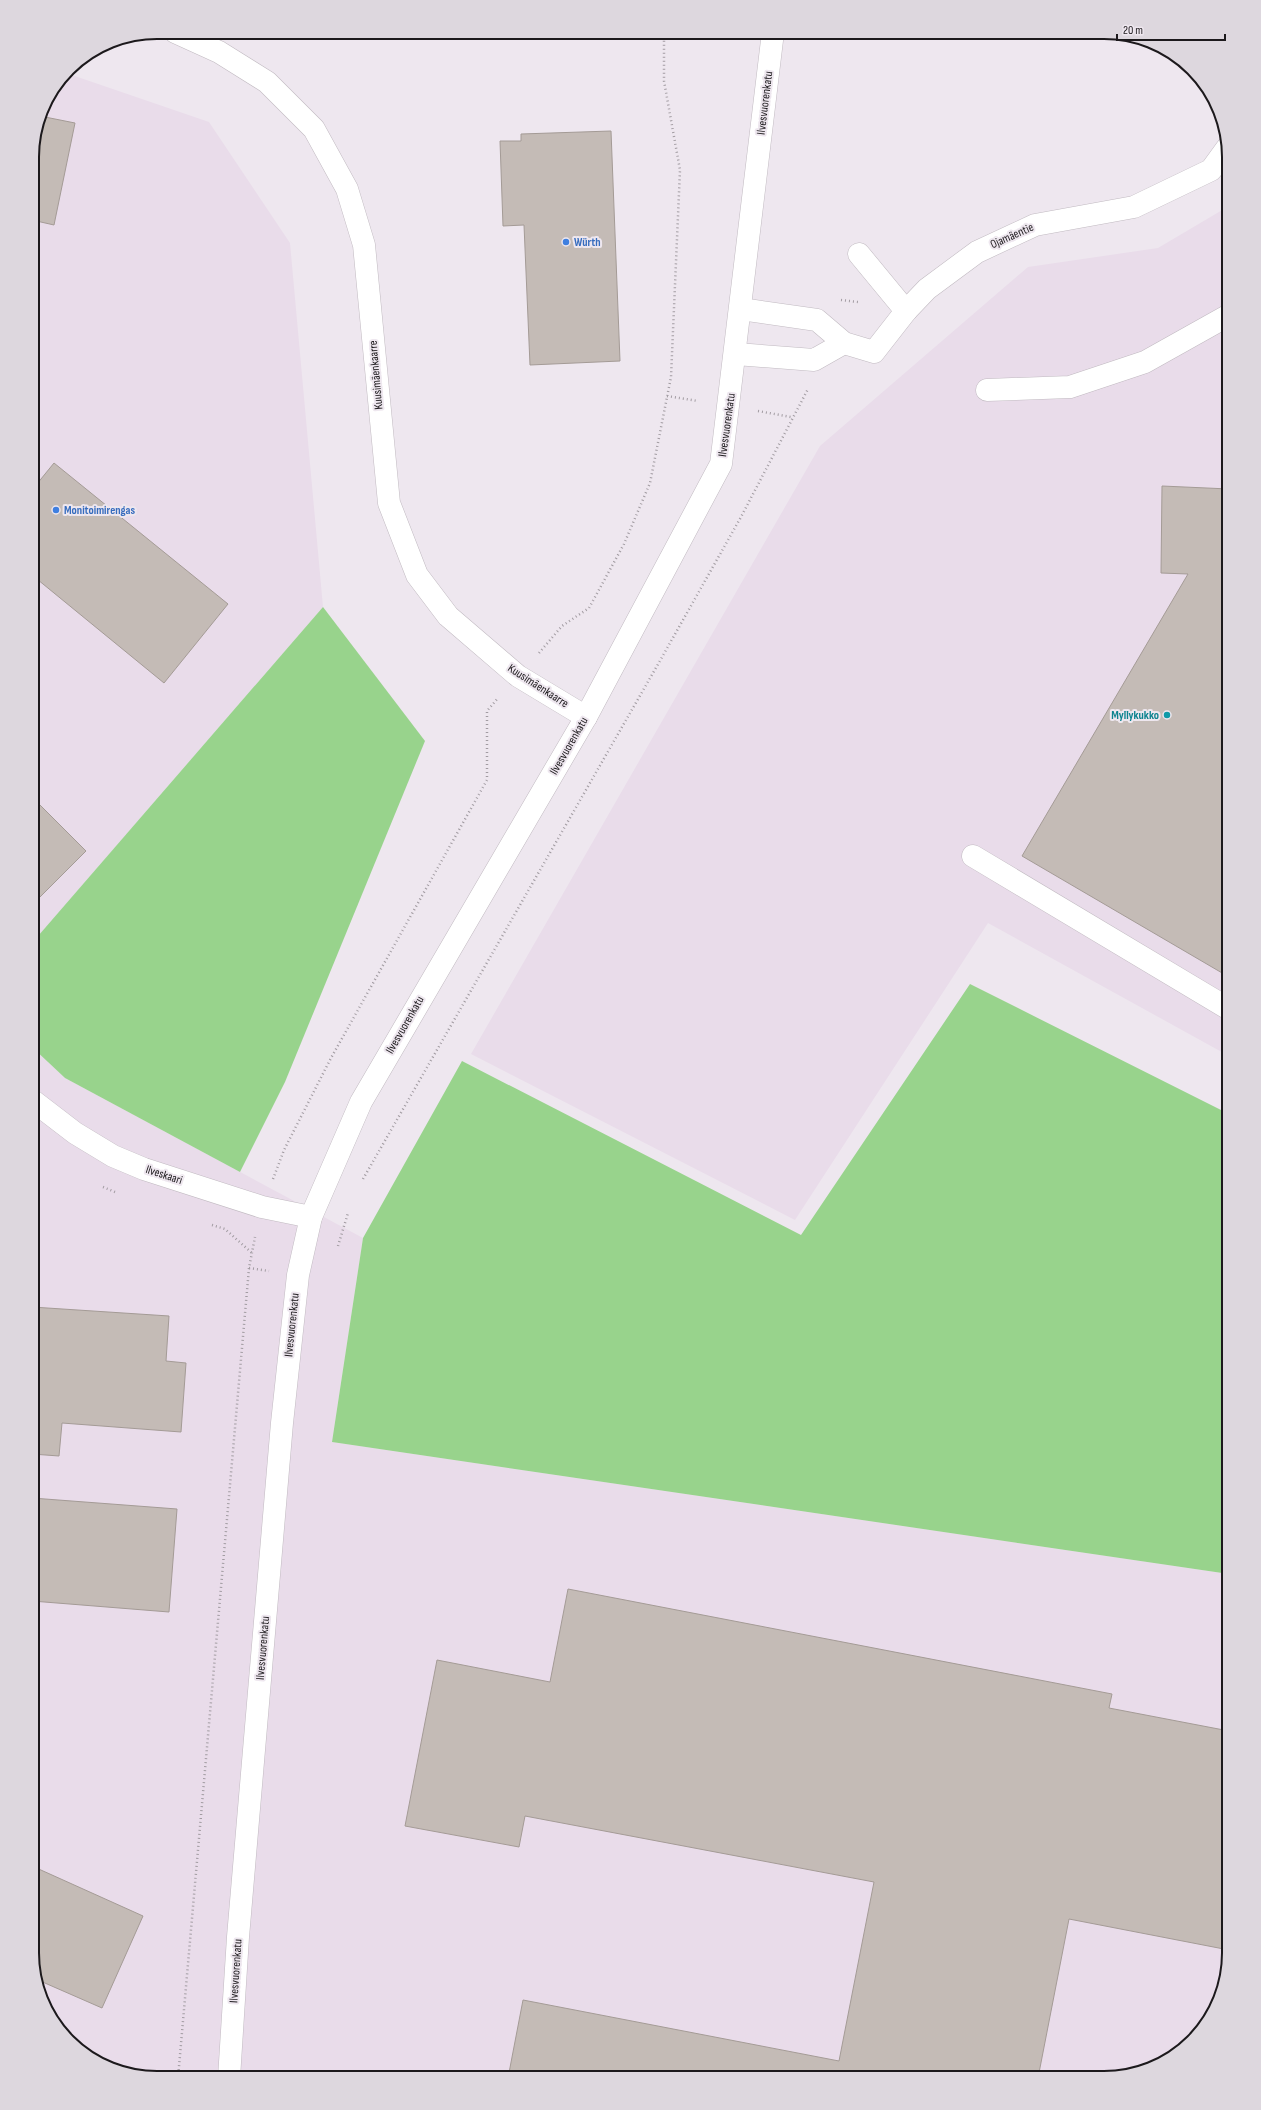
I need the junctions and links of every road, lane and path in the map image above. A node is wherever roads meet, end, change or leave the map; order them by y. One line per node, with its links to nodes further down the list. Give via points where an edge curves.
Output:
1 (191, 39): 14 (street, Kuusimäenkaarre, via 220,52 267,82 314,129 347,189 364,245 389,503 417,575 448,616 518,676)
2 (772, 39): 6 (street, Ilvesvuorenkatu)
3 (1222, 155): 7 (street, Ojamäentie, via 1211,170 1134,207 1035,225 977,252 927,289)
4 (859, 254): 5 (street)
5 (885, 284): 7 (street); 9 (path, via 858,302 820,299)
6 (741, 309): 9 (street); 11 (street, Ilvesvuorenkatu)
7 (906, 311): 10 (street, Ojamäentie, via 874,352)
8 (1222, 319): 13 (street, via 1146,362 1070,387)
9 (817, 320): 10 (street, Ojamäentie)
10 (844, 343): 12 (street)
11 (736, 354): 12 (street); 14 (street, Ilvesvuorenkatu, via 721,464)
12 (814, 360): 18 (path, via 808,390 791,417 741,517)
13 (987, 390)
14 (586, 717): 20 (street, Ilvesvuorenkatu, via 361,1102)
15 (973, 856): 16 (street)
16 (1222, 1005)
17 (39, 1105): 20 (street, Ilveskaari, via 75,1133 113,1156 144,1169 262,1206)
18 (362, 1181)
19 (349, 1209): 21 (path)
20 (311, 1217): 22 (street, Ilvesvuorenkatu, via 298,1275 282,1423)
21 (336, 1252)
22 (229, 2071)

